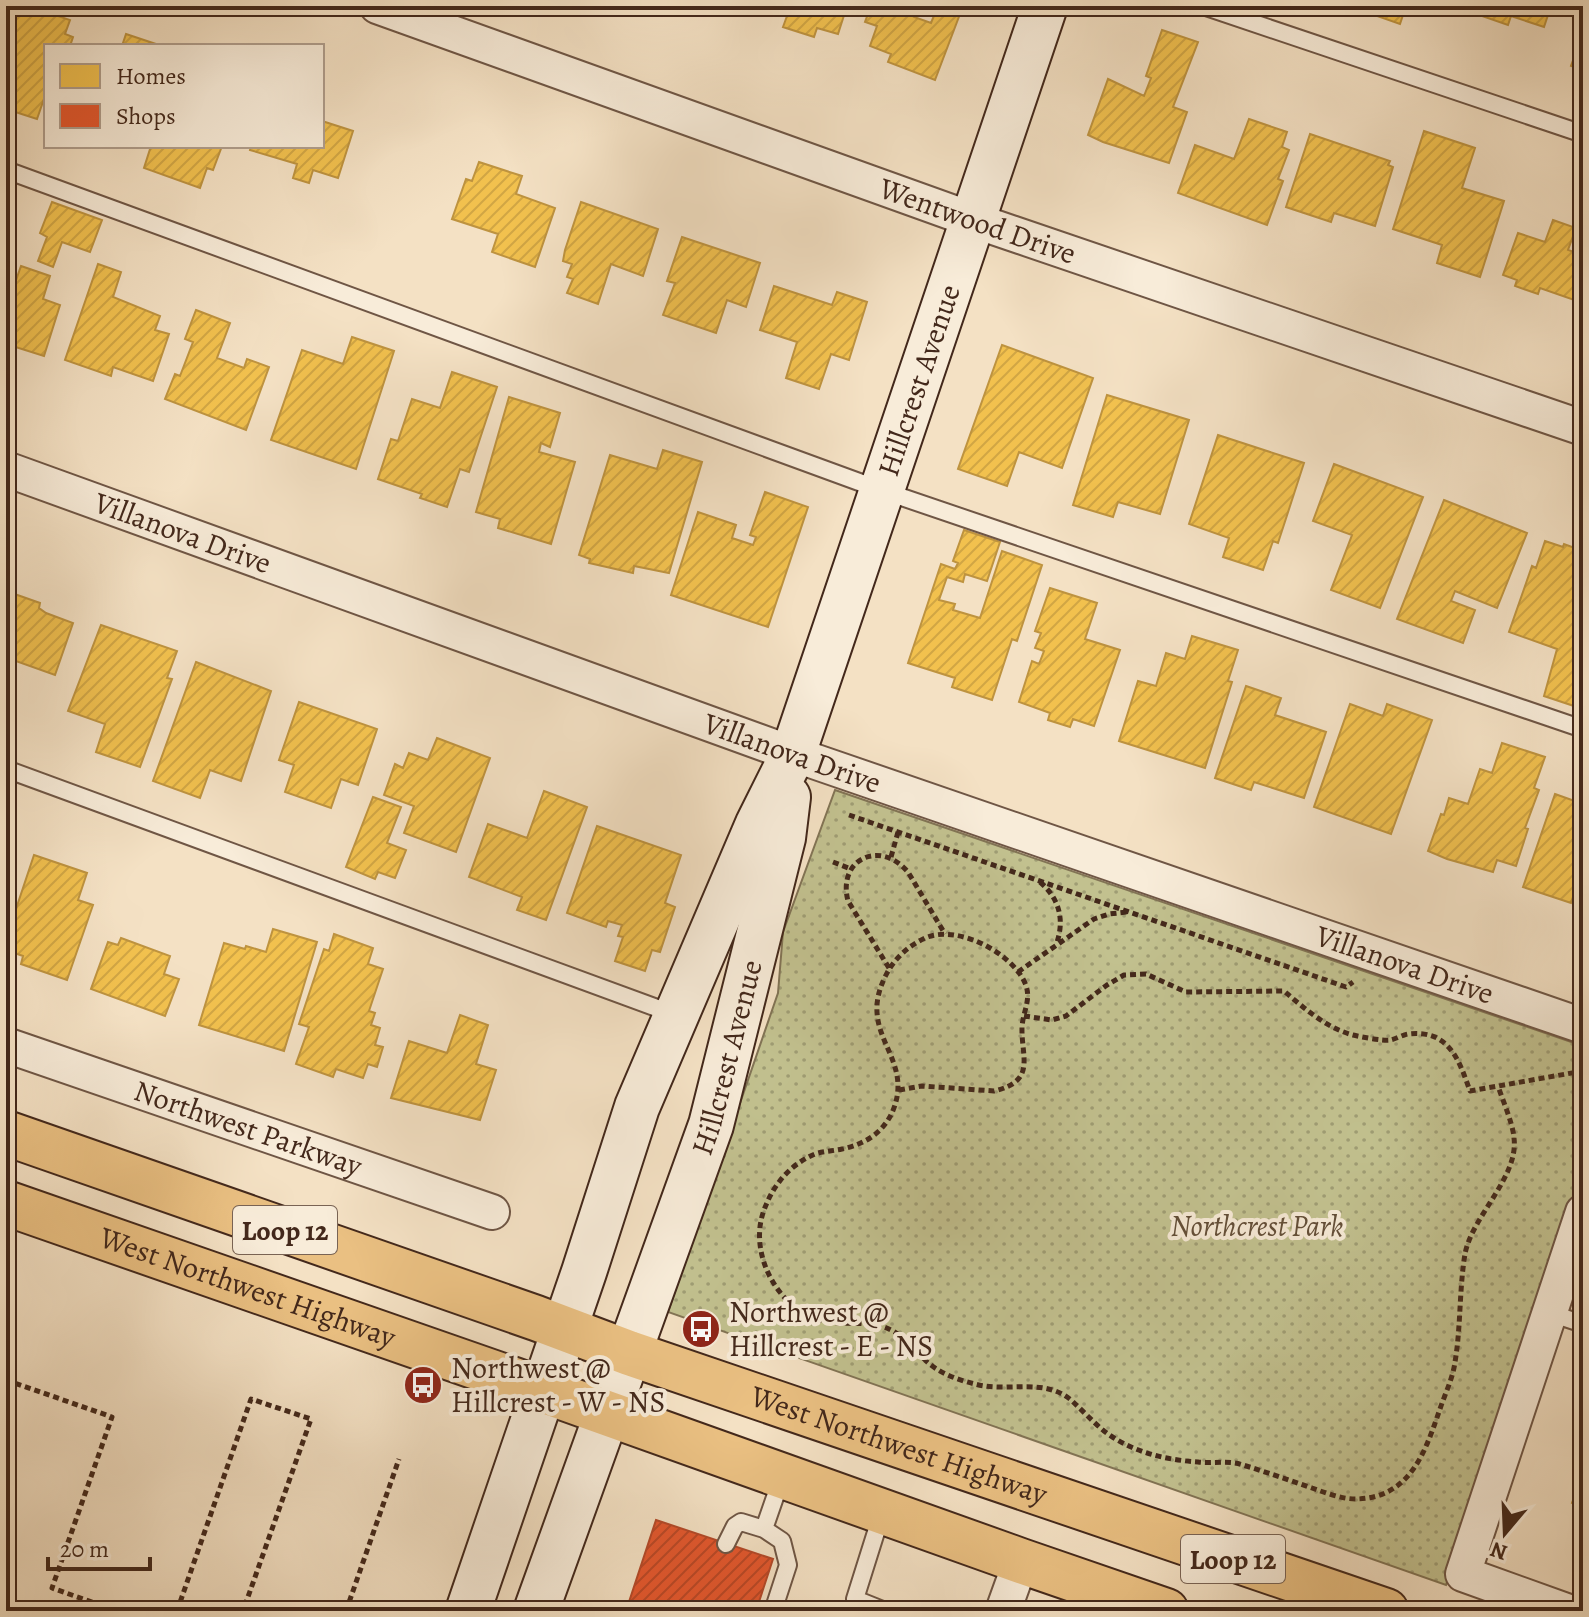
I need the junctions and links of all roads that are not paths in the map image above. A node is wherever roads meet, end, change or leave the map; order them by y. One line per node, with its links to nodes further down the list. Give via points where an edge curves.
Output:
1 (377, 6): 6 (street, Wentwood Drive)
2 (1045, 6): 6 (street, Hillcrest Avenue)
3 (1203, 6): 4 (lane)
4 (1583, 134)
5 (6, 170): 9 (lane)
6 (973, 220): 7 (street, Wentwood Drive); 9 (street, Hillcrest Avenue)
7 (1583, 428)
8 (6, 469): 11 (street, Villanova Drive)
9 (881, 490): 10 (lane); 11 (street, Hillcrest Avenue)
10 (1583, 729)
11 (793, 754): 13 (street, Hillcrest Avenue); 14 (street, Villanova Drive); 23 (street, Hillcrest Avenue, via 783,838 711,1125)
12 (6, 769): 13 (lane)
13 (678, 1016): 22 (street, Hillcrest Avenue, via 637,1107)
14 (1583, 1026)
15 (6, 1045): 18 (street, Northwest Parkway)
16 (6, 1133): 22 (main road, West Northwest Highway / Loop 12)
17 (6, 1203): 24 (main road, West Northwest Highway / Loop 12)
18 (492, 1212)
19 (1583, 1212): 20 (street)
20 (1550, 1313): 21 (lane); 38 (street, via 1463,1574)
21 (1583, 1324)
22 (565, 1329): 23 (main road, West Northwest Highway / Loop 12); 24 (street, Hillcrest Avenue)
23 (629, 1353): 25 (street, Hillcrest Avenue); 37 (main road, West Northwest Highway / Loop 12)
24 (543, 1391): 25 (main road, West Northwest Highway / Loop 12); 31 (street, Hillcrest Avenue)
25 (607, 1414): 26 (main road, West Northwest Highway / Loop 12); 32 (street, Hillcrest Avenue)
26 (782, 1476): 27 (main road, West Northwest Highway / Loop 12); 28 (lane)
27 (883, 1511): 30 (main road, West Northwest Highway / Loop 12); 34 (lane, via 855,1599)
28 (764, 1529): 29 (lane, via 741,1522); 33 (lane, via 782,1541 788,1565)
29 (726, 1544)
30 (1021, 1561): 35 (street); 36 (main road, West Northwest Highway / Loop 12)
31 (468, 1611)
32 (536, 1611)
33 (773, 1611)
34 (885, 1611)
35 (1003, 1611)
36 (1166, 1611)
37 (1386, 1611)
38 (1566, 1611)

